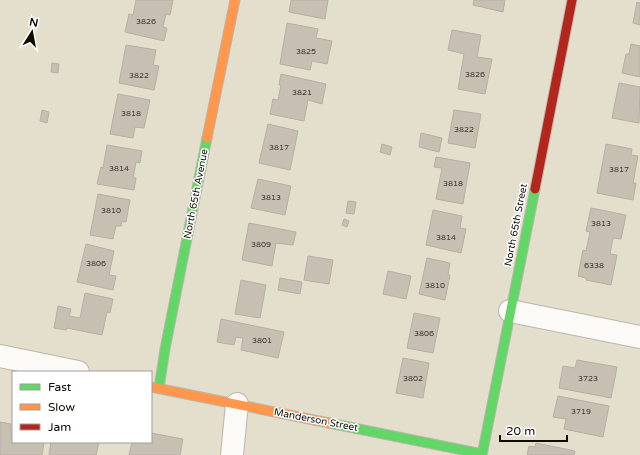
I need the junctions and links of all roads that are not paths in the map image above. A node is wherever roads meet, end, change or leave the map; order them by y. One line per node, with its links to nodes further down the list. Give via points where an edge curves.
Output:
1 (235, 0): 7 (street, North 65th Avenue, via 167,341)
2 (572, 0): 3 (street, North 65th Street)
3 (510, 311): 4 (street); 9 (street, North 65th Street)
4 (640, 337)
5 (0, 356): 6 (street)
6 (73, 371)
7 (155, 388): 8 (street, Manderson Street)
8 (237, 404): 9 (street, Manderson Street); 10 (street)
9 (482, 454)
10 (232, 455)

